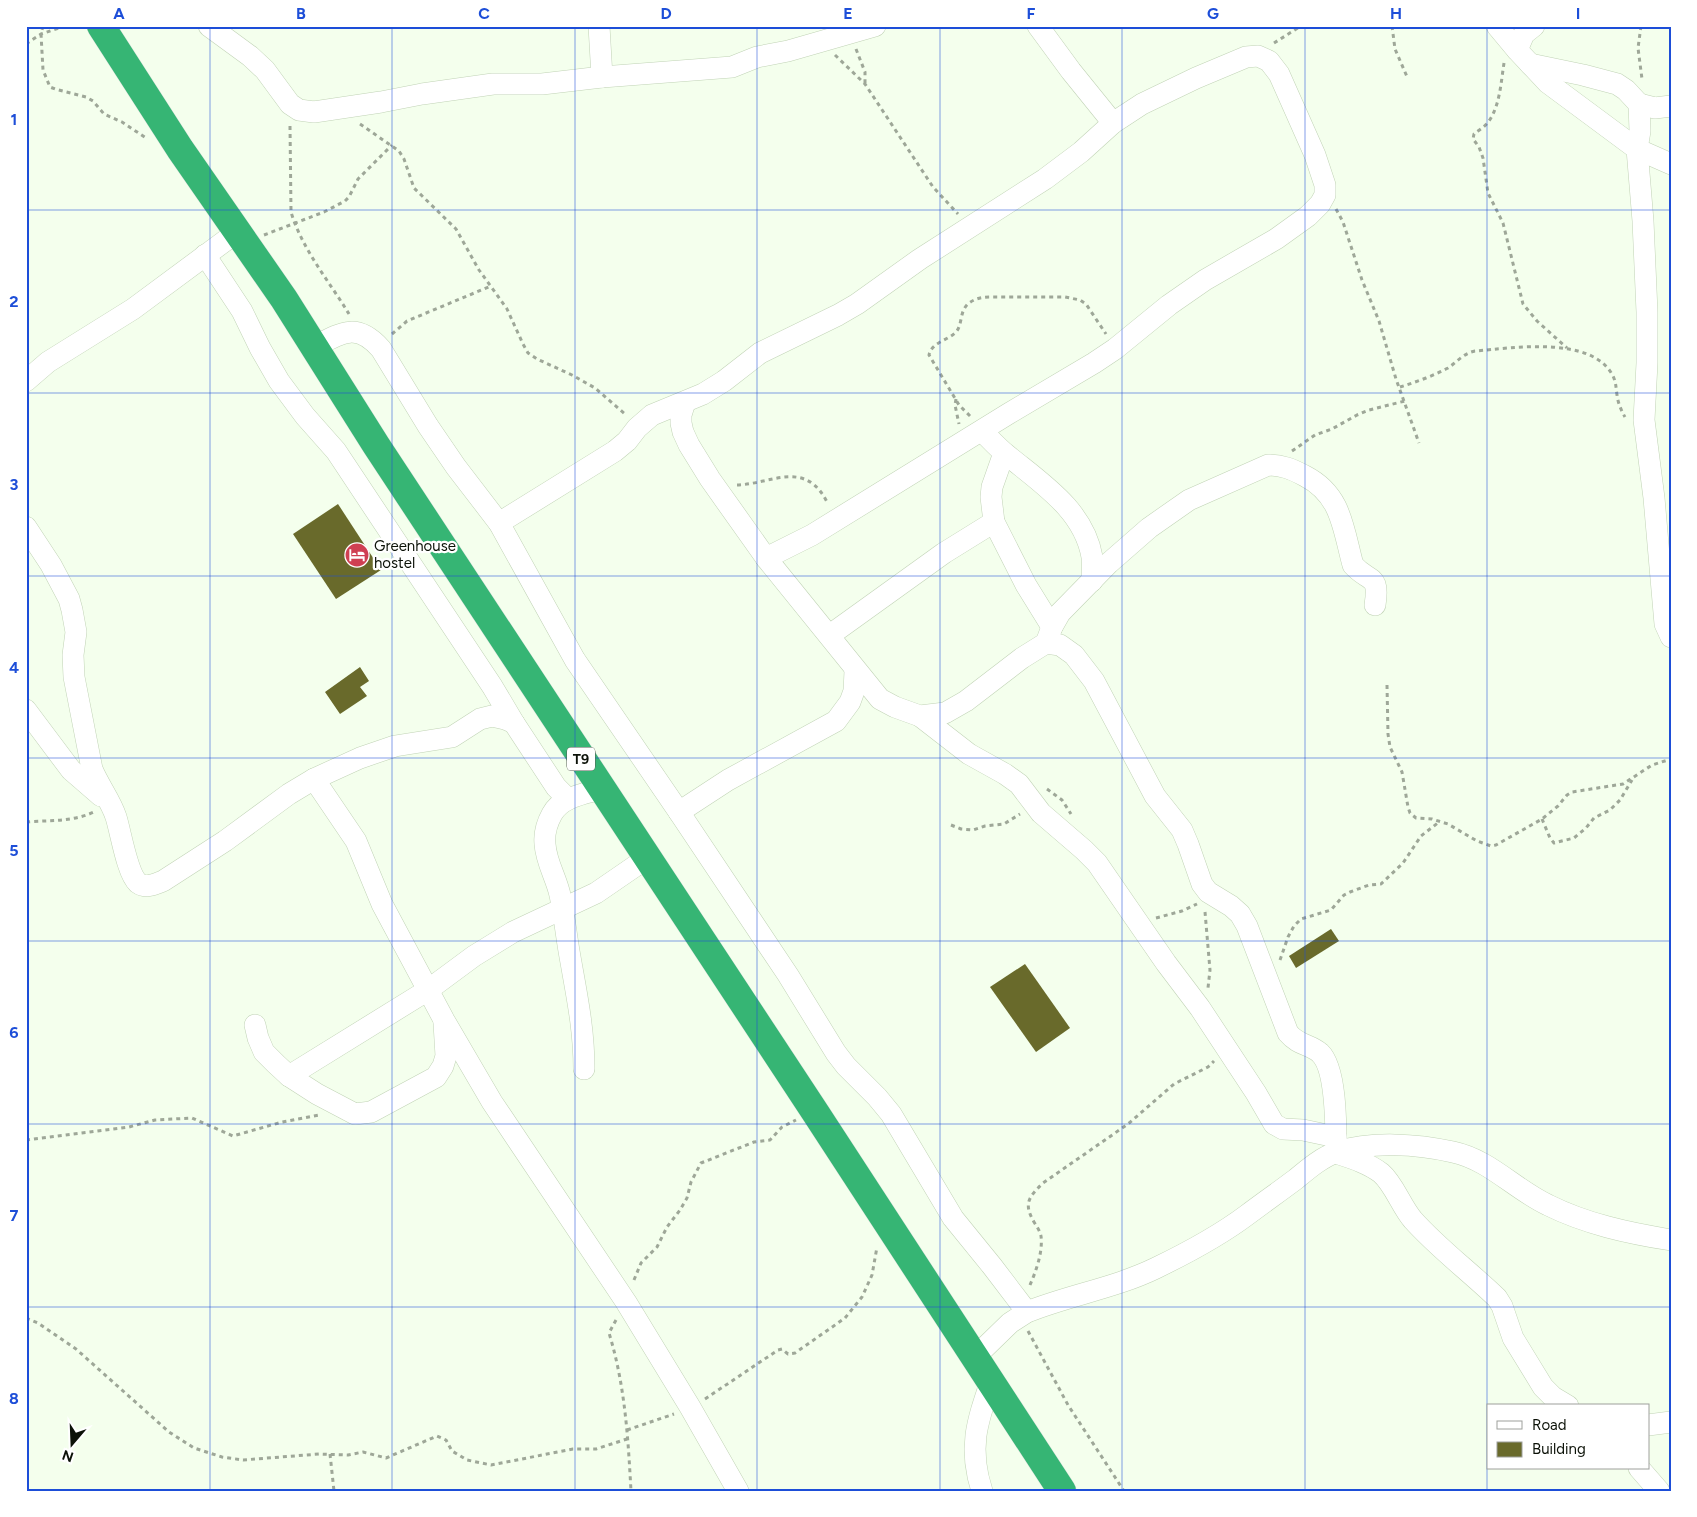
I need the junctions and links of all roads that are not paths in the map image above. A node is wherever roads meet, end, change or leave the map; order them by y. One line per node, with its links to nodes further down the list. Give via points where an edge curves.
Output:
1 (101, 26): 14 (highway, T9)
2 (209, 26): 8 (street, via 250,56 290,104 299,110 314,112 493,84 542,84)
3 (599, 26): 8 (street)
4 (875, 26): 8 (street, via 757,57 732,67)
5 (1038, 26): 11 (street)
6 (1534, 26): 7 (street)
7 (1513, 45): 9 (street, via 1583,75 1618,84); 12 (street, via 1548,83)
8 (602, 77)
9 (1639, 104): 10 (street, via 1655,108); 12 (street)
10 (1671, 106)
11 (1113, 123): 18 (street, via 1046,179 920,259 857,304 774,345 724,381); 19 (street, via 1142,104 1196,78 1246,57 1258,56 1269,61 1283,81 1315,154 1325,185 1325,196 1308,216 1169,305 1116,349)
12 (1637, 149): 13 (street); 29 (street, via 1647,312 1644,420 1665,624)
13 (1671, 164)
14 (241, 237): 15 (street); 16 (highway, T9)
15 (205, 255): 17 (street, via 133,309 48,362); 35 (street, via 242,311 279,381 336,451)
16 (314, 347): 22 (street, via 350,332 372,338 382,349 428,426); 37 (highway, T9)
17 (26, 381)
18 (685, 402): 22 (street, via 652,415 615,451); 24 (street, via 681,415 689,445)
19 (982, 431): 20 (street); 24 (street, via 812,535)
20 (1004, 453): 21 (street, via 992,487); 25 (street, via 1058,498 1079,525 1092,558)
21 (994, 522): 27 (street, via 937,558); 28 (street)
22 (498, 523): 40 (street, via 575,660)
23 (26, 527): 39 (street, via 69,599 76,632 74,677 87,747 98,784)
24 (766, 558): 27 (street)
25 (1092, 581): 26 (street, via 1149,528 1189,500 1268,465 1280,465 1308,477 1334,500 1354,565 1372,578 1376,586); 28 (street, via 1060,613)
26 (1375, 605)
27 (830, 635): 30 (street)
28 (1049, 635): 33 (street, via 966,701 945,713); 48 (street, via 1074,655 1094,681 1155,796 1182,830 1203,892 1208,892 1240,914 1288,1032 1326,1061 1335,1101)
29 (1671, 637)
30 (856, 670): 31 (street); 34 (street, via 850,702)
31 (880, 699): 33 (street); 34 (street)
32 (26, 710): 39 (street, via 71,770)
33 (920, 716): 48 (street, via 969,754 1019,784 1041,813 1097,863 1228,1049 1274,1124 1283,1129 1303,1130)
34 (836, 721): 40 (street, via 728,780)
35 (514, 724): 36 (street, via 492,716 480,719 452,737 382,750); 38 (street, via 552,782)
36 (314, 779): 39 (street, via 163,881 145,886 133,877); 43 (street, via 356,840 382,904)
37 (602, 789): 38 (street); 41 (highway, T9)
38 (568, 799): 42 (street, via 553,813 545,841)
39 (110, 804)
40 (680, 812): 50 (street, via 836,1053 891,1114 953,1218)
41 (647, 858): 42 (street, via 596,893); 51 (highway, T9)
42 (562, 910): 43 (street, via 513,932); 46 (street, via 580,1002)
43 (436, 984): 44 (street, via 443,1003); 47 (street)
44 (444, 1020): 47 (street, via 446,1056 436,1077 372,1112 354,1114); 55 (street, via 492,1102 626,1302)
45 (256, 1025): 47 (street, via 264,1052)
46 (584, 1069)
47 (289, 1076)
48 (1336, 1145): 49 (street, via 1412,1146 1453,1152 1477,1159 1547,1205 1582,1220); 50 (street, via 1316,1164 1245,1216 1154,1269); 53 (street, via 1381,1173 1415,1222 1497,1298 1513,1338 1543,1388)
49 (1671, 1240)
50 (1024, 1308): 51 (street)
51 (975, 1357): 52 (highway, T9)
52 (991, 1381): 56 (street, via 979,1416 975,1442 976,1471); 57 (highway, T9)
53 (1565, 1404)
54 (1641, 1470): 58 (street)
55 (738, 1491)
56 (982, 1491)
57 (1062, 1491)
58 (1659, 1491)

